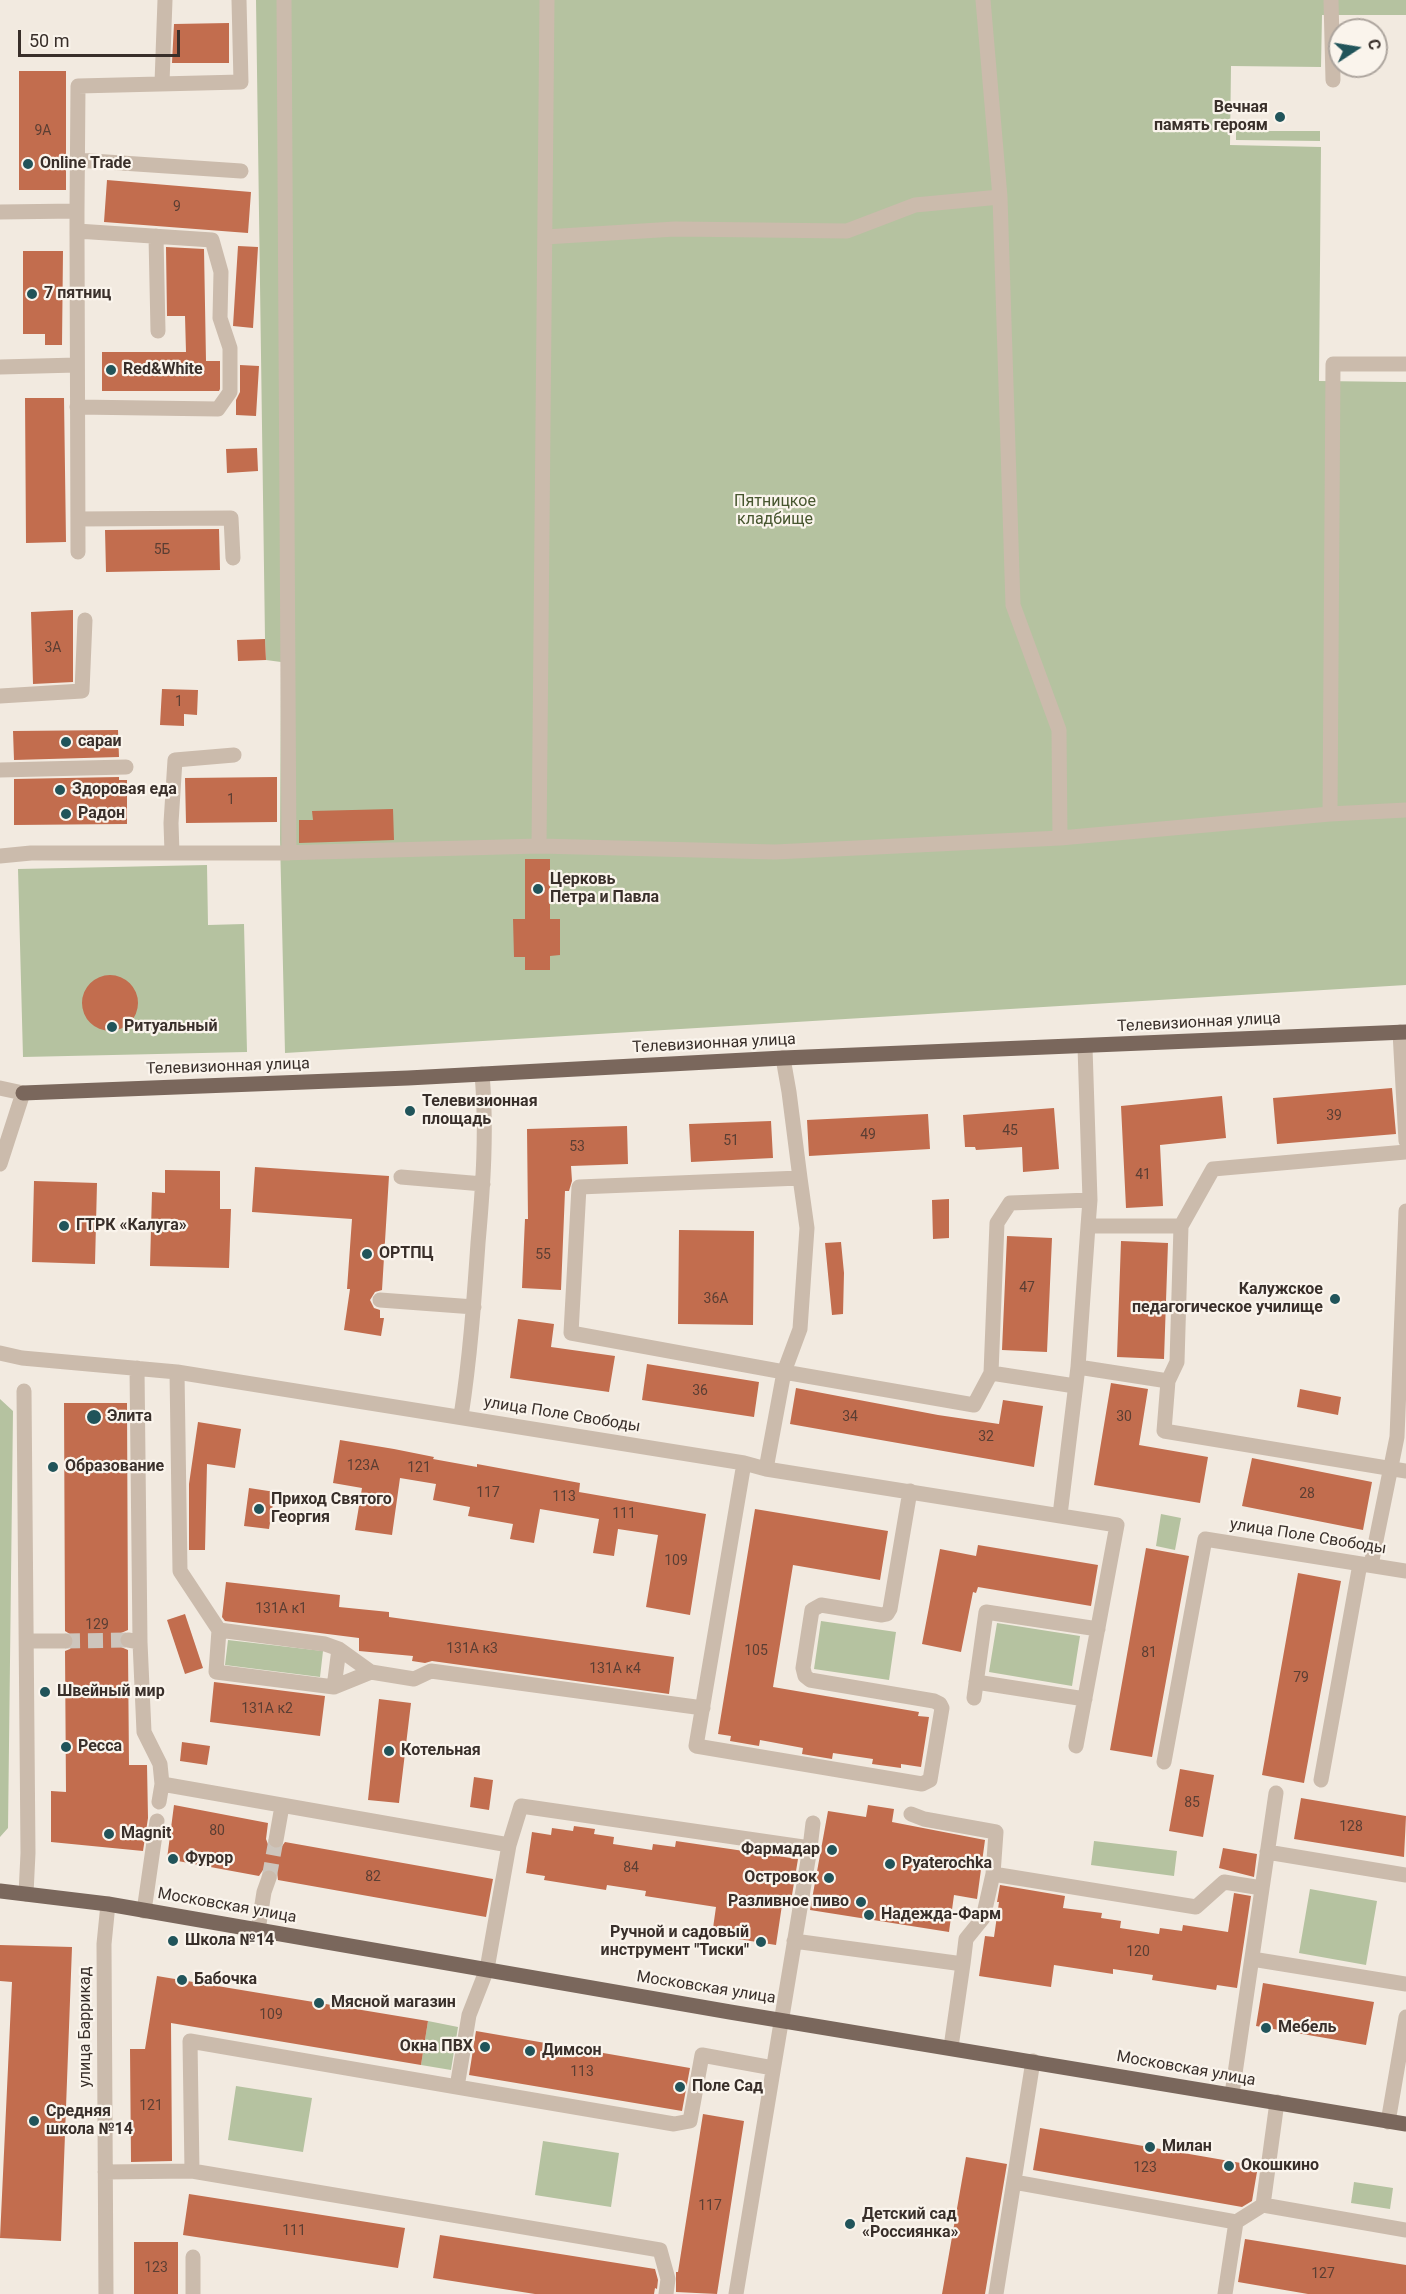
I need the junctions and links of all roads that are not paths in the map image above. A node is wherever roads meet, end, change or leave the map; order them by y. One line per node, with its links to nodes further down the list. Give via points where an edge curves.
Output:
1 (165, 0): 8 (street)
2 (239, 0): 8 (street, via 241,82)
3 (284, 0): 35 (street)
4 (548, 0): 16 (street)
5 (983, 0): 11 (street)
6 (1331, 0): 7 (street)
7 (1333, 80)
8 (162, 83): 9 (street, via 78,86)
9 (77, 160): 10 (street); 12 (street)
10 (241, 171)
11 (1000, 197): 16 (street, via 915,205 847,231 675,229); 32 (street, via 1013,605 1059,730)
12 (77, 211): 13 (street); 14 (street)
13 (0, 212)
14 (77, 231): 15 (street); 19 (street)
15 (156, 236): 17 (street); 21 (street, via 213,240 221,272 220,318 230,348 230,392 218,409)
16 (544, 237): 33 (street)
17 (158, 331)
18 (1406, 364): 31 (street, via 1333,364)
19 (76, 365): 20 (street); 21 (street)
20 (0, 367)
21 (77, 407): 22 (street)
22 (78, 519): 23 (street); 24 (street, via 231,518)
23 (78, 552)
24 (232, 558)
25 (85, 620): 26 (street, via 82,691)
26 (0, 696)
27 (234, 755): 34 (street, via 175,760)
28 (126, 767): 29 (street)
29 (0, 770)
30 (1406, 810): 31 (street)
31 (1330, 814): 32 (street)
32 (1060, 838): 33 (street, via 775,852)
33 (539, 846): 35 (street)
34 (172, 853): 35 (street); 36 (street)
35 (289, 853)
36 (0, 856)
37 (1403, 1032): 38 (main road, Телевизионная улица); 43 (street)
38 (1084, 1047): 39 (main road, Телевизионная улица); 49 (street)
39 (783, 1058): 40 (main road, Телевизионная улица); 47 (street)
40 (482, 1074): 42 (main road, Телевизионная улица); 48 (street)
41 (0, 1088): 42 (street)
42 (23, 1093): 45 (street)
43 (1406, 1141)
44 (1406, 1152): 52 (street, via 1213,1169)
45 (0, 1164)
46 (401, 1177): 48 (street)
47 (800, 1178): 59 (street, via 807,1228 800,1329); 59 (street, via 579,1186 570,1333)
48 (483, 1184): 54 (street)
49 (1089, 1200): 51 (street); 60 (street, via 1010,1203 997,1223)
50 (1406, 1211): 67 (street, via 1397,1437)
51 (1088, 1226): 52 (street); 56 (street)
52 (1180, 1226): 61 (street, via 1176,1362)
53 (380, 1300): 54 (street)
54 (474, 1307): 64 (street)
55 (0, 1353): 57 (street, улица Поле Свободы)
56 (1078, 1367): 61 (street); 62 (street)
57 (137, 1368): 58 (street, улица Поле Свободы); 87 (street, via 134,1641 144,1732 160,1764)
58 (177, 1372): 64 (street, улица Поле Свободы); 74 (street, via 180,1571)
59 (784, 1372): 60 (street, via 974,1405); 66 (street)
60 (991, 1374): 62 (street)
61 (1168, 1380): 67 (street, via 1164,1431)
62 (1075, 1386): 70 (street)
63 (24, 1391): 75 (street)
64 (461, 1416): 65 (street, улица Поле Свободы)
65 (744, 1462): 66 (street, улица Поле Свободы); 83 (street)
66 (766, 1469): 69 (street, улица Поле Свободы)
67 (1389, 1469): 68 (street); 71 (street)
68 (1406, 1472)
69 (910, 1491): 70 (street, улица Поле Свободы); 83 (street, via 887,1614 816,1606 812,1610 802,1668 810,1680 940,1704 930,1780 911,1782 696,1746)
70 (1060, 1515): 73 (street, улица Поле Свободы, via 1117,1525)
71 (1366, 1564): 72 (street, улица Поле Свободы); 85 (street, улица Поле Свободы, via 1205,1539); 86 (street)
72 (1406, 1571)
73 (1098, 1629): 79 (street, via 986,1611); 82 (street)
74 (219, 1630): 77 (street); 80 (street, via 216,1672)
75 (27, 1641): 76 (street); 103 (street)
76 (65, 1641)
77 (339, 1649): 78 (street); 80 (street)
78 (371, 1672): 80 (street); 83 (street, via 414,1679 431,1671)
79 (976, 1682): 81 (street); 82 (street)
80 (334, 1687)
81 (974, 1698)
82 (1085, 1700): 84 (street)
83 (703, 1708)
84 (1076, 1746)
85 (1164, 1762)
86 (1321, 1780)
87 (162, 1784): 89 (street); 90 (street)
88 (1276, 1793): 97 (street)
89 (159, 1802)
90 (282, 1806): 94 (street); 95 (street)
91 (911, 1814): 98 (street, via 996,1832)
92 (157, 1821): 105 (street)
93 (813, 1823): 96 (street)
94 (276, 1840)
95 (509, 1845): 96 (street, via 521,1806); 110 (street)
96 (810, 1848): 107 (street)
97 (1267, 1852): 99 (street); 101 (street)
98 (993, 1874): 101 (street, via 1196,1907 1224,1882); 109 (street, via 983,1918 966,1939)
99 (1406, 1875)
100 (269, 1878): 106 (street)
101 (1262, 1888): 108 (street)
102 (0, 1891): 103 (main road, Московская улица)
103 (26, 1894): 104 (main road, Московская улица)
104 (108, 1904): 105 (main road, Московская улица); 123 (street, улица Баррикад, via 104,1944)
105 (144, 1911): 106 (main road, Московская улица)
106 (258, 1930): 110 (main road, Московская улица)
107 (794, 1941): 109 (street); 113 (street)
108 (1252, 1959): 111 (street); 118 (street)
109 (963, 1964): 114 (street)
110 (487, 1969): 113 (main road, Московская улица); 117 (street, via 469,2015)
111 (1406, 1984)
112 (1406, 2017): 120 (street)
113 (781, 2019): 114 (main road, Московская улица); 116 (street)
114 (951, 2047): 115 (main road, Московская улица)
115 (1033, 2061): 118 (main road, Московская улица); 124 (street)
116 (773, 2068): 117 (street, via 702,2055 690,2121 674,2124); 132 (street)
117 (457, 2087): 122 (street, via 190,2041)
118 (1232, 2094): 119 (main road, Московская улица)
119 (1277, 2102): 120 (main road, Московская улица); 125 (street)
120 (1388, 2122): 121 (main road, Московская улица)
121 (1406, 2124)
122 (192, 2171): 123 (street); 131 (street, via 660,2250 668,2278)
123 (105, 2172): 129 (street, улица Баррикад)
124 (1014, 2182): 126 (street); 133 (street)
125 (1263, 2205): 126 (street); 127 (street)
126 (1236, 2222): 134 (street)
127 (1406, 2230)
128 (193, 2257): 130 (street)
129 (106, 2294)
130 (193, 2294)
131 (666, 2294)
132 (736, 2294)
133 (996, 2294)
134 (1225, 2294)

